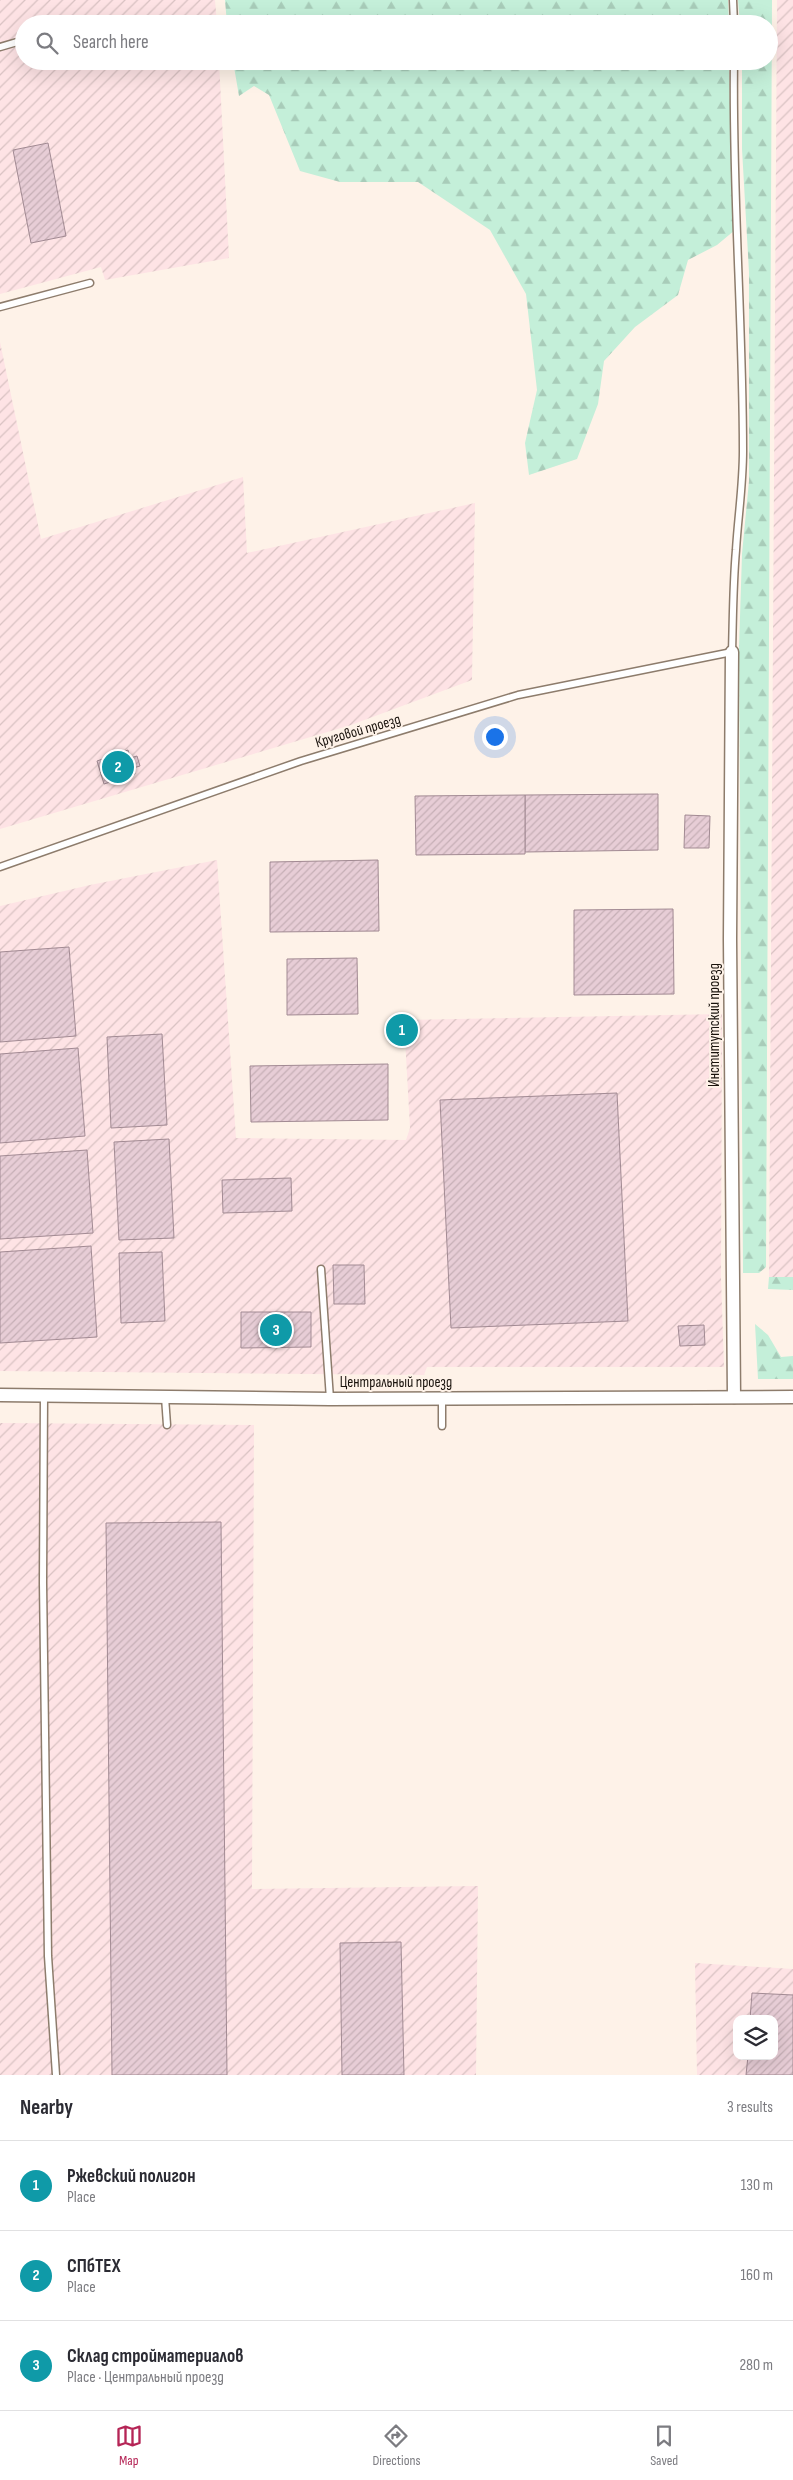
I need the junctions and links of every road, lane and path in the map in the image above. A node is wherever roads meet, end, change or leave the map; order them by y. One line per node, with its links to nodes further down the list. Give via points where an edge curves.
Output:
1 (733, 0): 2 (lane)
2 (734, 15)
3 (15, 43): 4 (lane)
4 (0, 47)
5 (734, 70): 8 (lane, via 743,454)
6 (90, 283): 7 (lane)
7 (0, 306)
8 (732, 652): 9 (lane, Круговой проезд, via 518,695 301,761); 14 (street, Институтский проезд, via 726,939)
9 (0, 867)
10 (321, 1268): 15 (lane)
11 (0, 1395): 12 (street, Центральный проезд)
12 (44, 1396): 13 (street, Центральный проезд); 20 (lane, via 48,1956)
13 (165, 1397): 15 (street, Центральный проезд); 18 (lane)
14 (734, 1397): 16 (street, Центральный проезд); 17 (street, Центральный проезд)
15 (330, 1398): 16 (street, Центральный проезд)
16 (442, 1398): 19 (lane)
17 (793, 1398)
18 (167, 1425)
19 (442, 1426)
20 (56, 2075)

